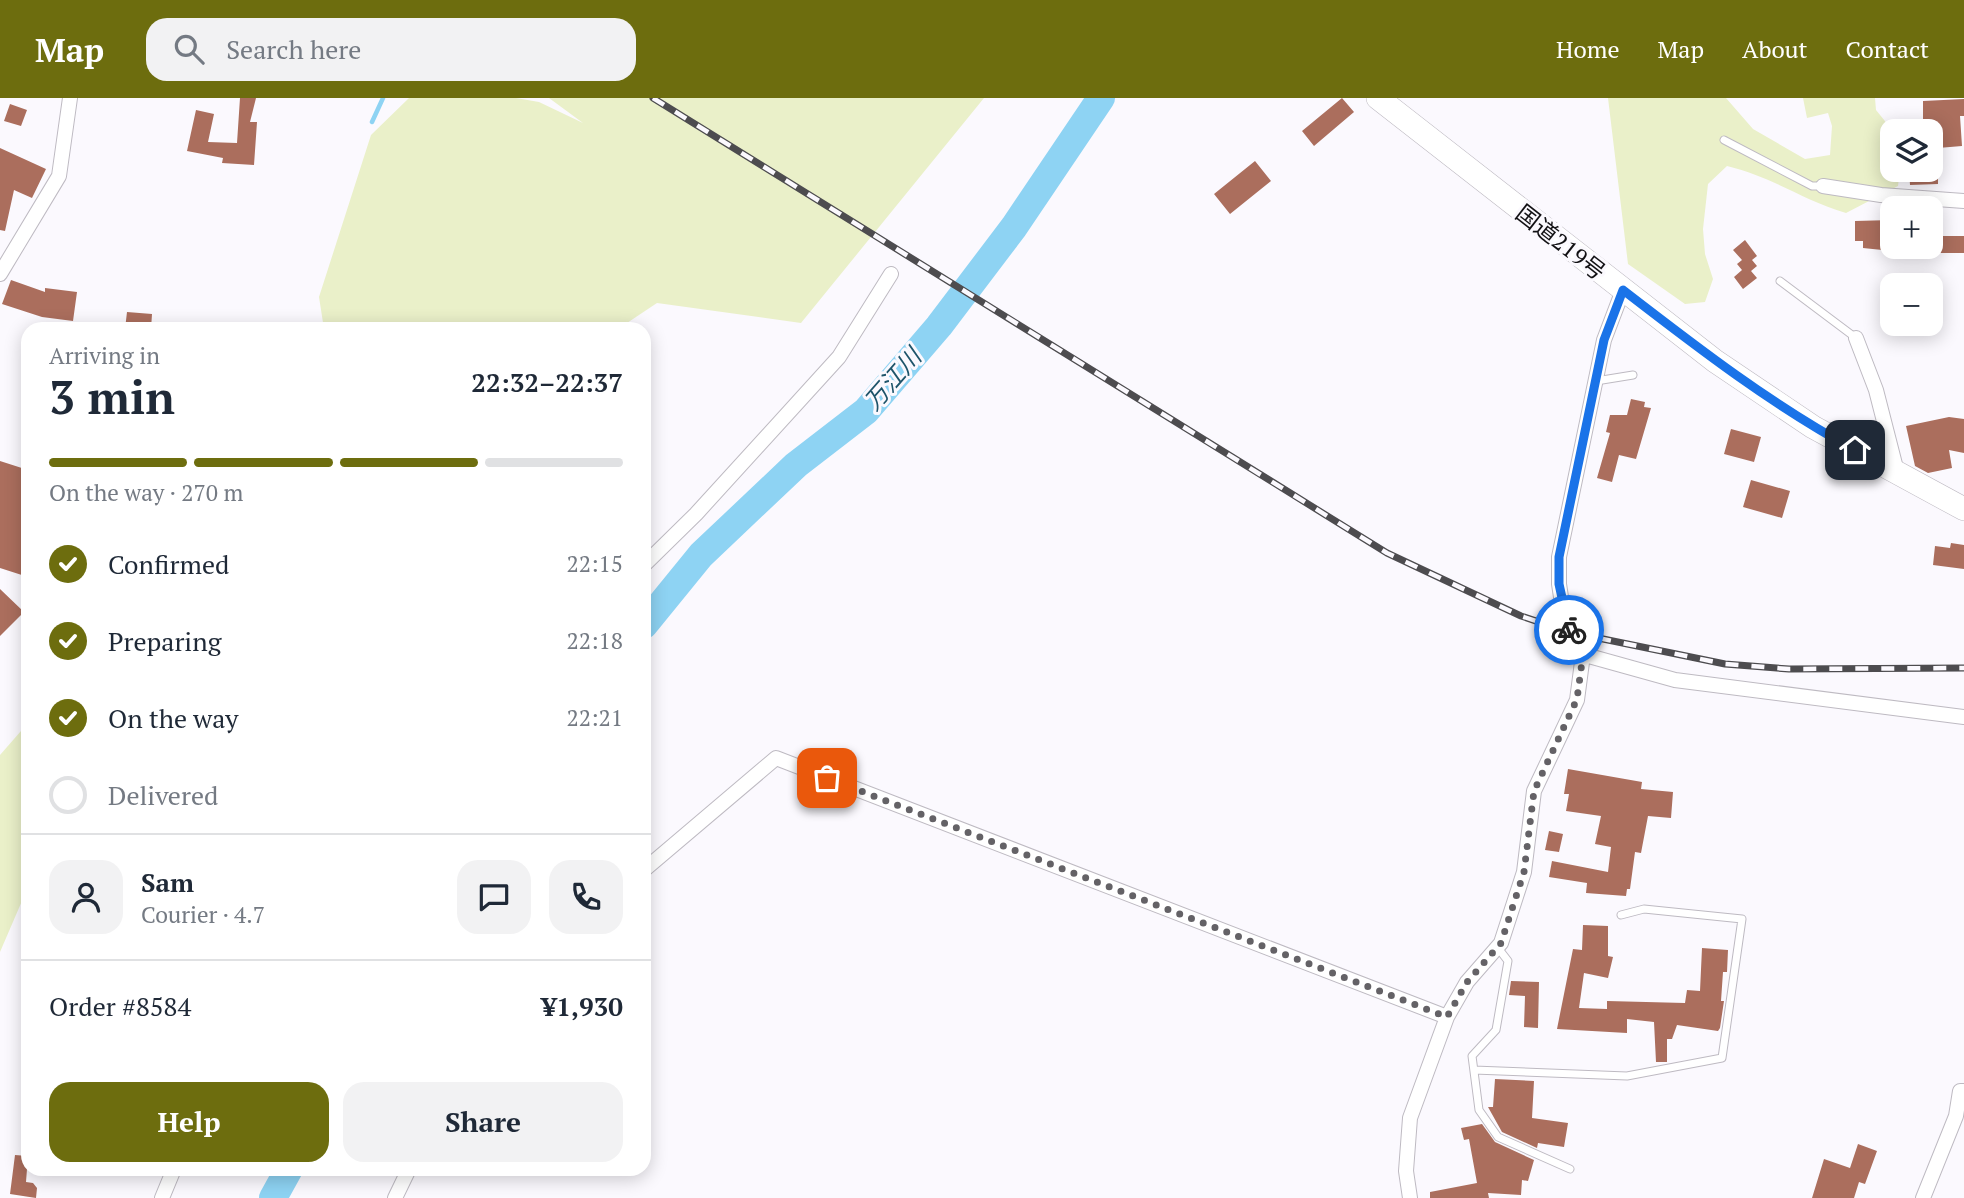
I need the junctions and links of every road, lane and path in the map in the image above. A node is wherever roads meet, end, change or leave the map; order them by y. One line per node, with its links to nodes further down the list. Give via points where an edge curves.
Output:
1 (70, 98): 6 (street, via 59,176)
2 (1378, 98): 9 (highway, 国道219号)
3 (1724, 140): 4 (lane, via 1812,186)
4 (1823, 186): 5 (street)
5 (1964, 201)
6 (0, 274)
7 (891, 274): 15 (street, via 839,357)
8 (1780, 281): 10 (lane)
9 (1623, 290): 12 (street); 13 (highway, 国道219号, via 1791,412)
10 (1856, 338): 13 (street, via 1876,390)
11 (1633, 375): 12 (lane)
12 (1594, 381): 16 (street, via 1559,557 1563,610)
13 (1897, 472): 14 (highway, 国道219号)
14 (1964, 509)
15 (651, 558)
16 (1578, 653): 17 (street, via 1675,680); 20 (street, via 1582,662 1577,699 1534,791 1524,872)
17 (1964, 716)
18 (651, 864): 21 (street, via 776,758)
19 (1621, 915): 22 (lane, via 1644,909 1742,919 1722,1058 1626,1076)
20 (1497, 947): 21 (street, via 1467,982); 22 (lane, via 1508,961 1496,1030 1472,1056)
21 (1447, 1017): 29 (street, via 1410,1118 1406,1171)
22 (1474, 1070): 24 (lane, via 1479,1110 1498,1137)
23 (1964, 1091): 30 (street, via 1960,1091 1956,1116)
24 (1570, 1169)
25 (171, 1176): 27 (street)
26 (406, 1176): 28 (street)
27 (162, 1198)
28 (396, 1198)
29 (1410, 1198)
30 (1923, 1198)

